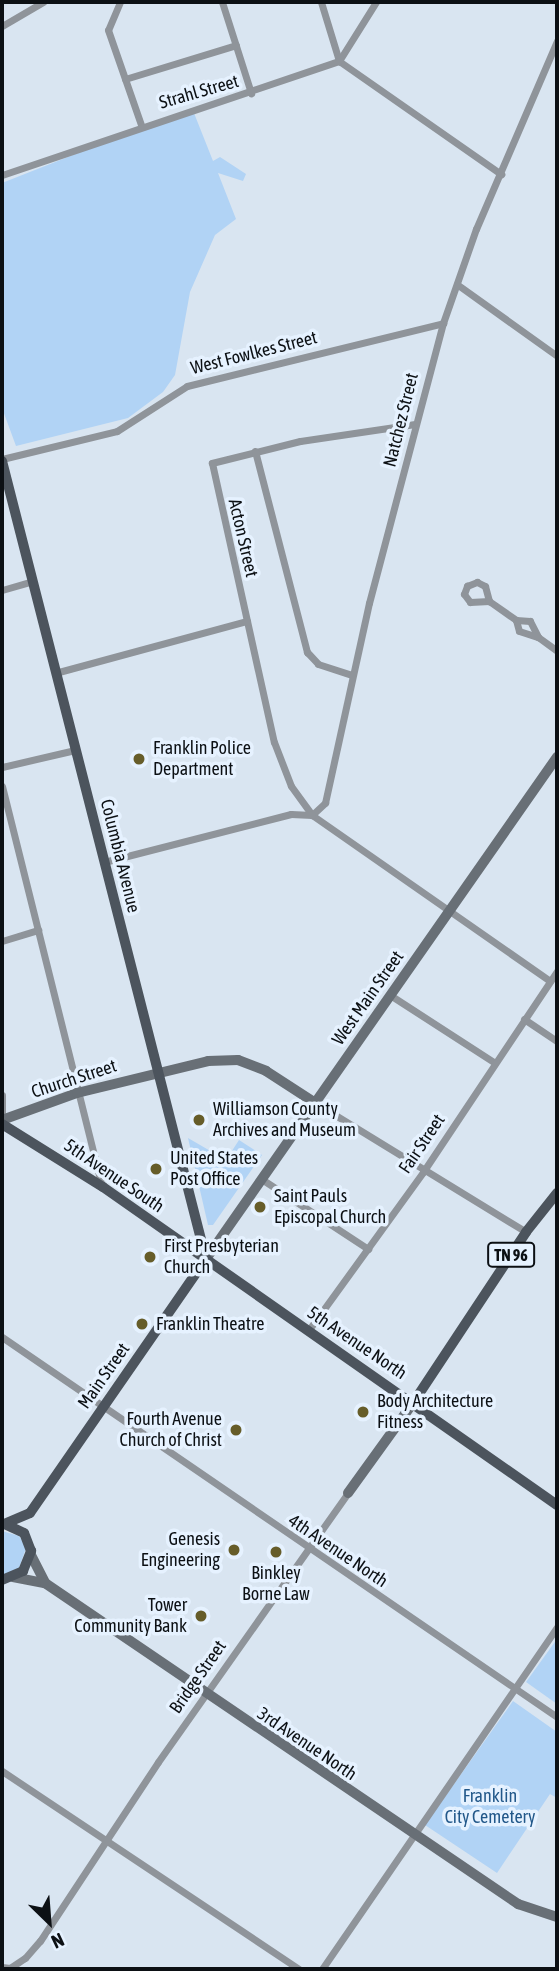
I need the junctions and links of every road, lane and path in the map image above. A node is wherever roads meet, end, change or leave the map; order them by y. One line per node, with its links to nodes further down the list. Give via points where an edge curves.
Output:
1 (43, 2): 6 (street)
2 (120, 2): 10 (street, via 108,30)
3 (222, 2): 7 (street)
4 (321, 2): 9 (street)
5 (376, 2): 9 (street)
6 (2, 26)
7 (236, 45): 10 (street); 11 (street)
8 (556, 45): 13 (street, Natchez Street)
9 (339, 61): 11 (street, Strahl Street); 13 (street)
10 (125, 79): 12 (street)
11 (251, 93): 12 (street, Strahl Street)
12 (141, 125): 14 (street, Strahl Street)
13 (501, 174): 15 (street, Natchez Street)
14 (2, 176)
15 (458, 285): 16 (street, Natchez Street); 18 (street)
16 (443, 323): 19 (street, Natchez Street); 21 (street, West Fowlkes Street, via 198,383 117,431)
17 (557, 344): 18 (street)
18 (555, 355)
19 (415, 424): 20 (street, Acton Street); 30 (street, Natchez Street)
20 (255, 451): 26 (street, Acton Street, via 219,457 210,467); 30 (street, via 307,652 318,664)
21 (2, 460): 22 (main road, Columbia Avenue)
22 (33, 581): 23 (street); 29 (main road, Columbia Avenue)
23 (2, 590)
24 (489, 601): 25 (street)
25 (516, 620): 27 (street, via 530,621); 27 (street, via 519,631 528,638)
26 (247, 621): 29 (street); 35 (street, Acton Street, via 277,754 298,798)
27 (538, 637): 28 (street)
28 (557, 650)
29 (55, 673): 31 (main road, Columbia Avenue)
30 (352, 675): 35 (street, Natchez Street, via 325,803)
31 (75, 750): 33 (street); 36 (main road, Columbia Avenue)
32 (557, 757): 37 (main road, West Main Street)
33 (2, 767)
34 (2, 786): 38 (street)
35 (312, 815): 36 (street, via 291,814); 37 (street, Acton Street)
36 (104, 862): 46 (main road, Columbia Avenue)
37 (446, 912): 41 (street, Acton Street); 42 (main road, West Main Street)
38 (38, 930): 39 (street); 47 (street)
39 (2, 941)
40 (557, 971): 41 (street, Fair Street)
41 (550, 981): 43 (street, Fair Street)
42 (390, 995): 45 (street); 49 (main road, West Main Street)
43 (524, 1019): 44 (street); 45 (street, Fair Street)
44 (557, 1041)
45 (495, 1063): 52 (street, Fair Street)
46 (157, 1070): 47 (main road, Church Street); 49 (main road, Church Street, via 238,1060 266,1071); 58 (main road, Columbia Avenue)
47 (77, 1093): 51 (main road, Church Street); 54 (street)
48 (2, 1096): 50 (street)
49 (314, 1102): 52 (street); 53 (main road, West Main Street)
50 (2, 1112)
51 (2, 1122): 54 (main road, 5th Avenue South)
52 (424, 1172): 56 (street); 57 (street, Fair Street)
53 (263, 1180): 57 (street); 58 (main road, West Main Street)
54 (103, 1187): 58 (main road, 5th Avenue South)
55 (557, 1193): 56 (main road, TN 96)
56 (526, 1233): 61 (main road, TN 96)
57 (368, 1249): 59 (street, Fair Street)
58 (205, 1259): 59 (main road, 5th Avenue North); 62 (main road, Main Street)
59 (308, 1331): 61 (main road, 5th Avenue North)
60 (2, 1337): 62 (street, 4th Avenue North)
61 (413, 1403): 63 (main road, Bridge Street); 64 (main road, 5th Avenue North)
62 (103, 1408): 65 (main road, Main Street); 68 (street, 4th Avenue North)
63 (348, 1493): 68 (street, Bridge Street)
64 (557, 1505)
65 (30, 1513): 66 (main road); 67 (main road)
66 (3, 1524): 67 (main road, via 19,1528)
67 (28, 1540): 69 (main road)
68 (308, 1549): 73 (street, 4th Avenue North); 74 (street, Bridge Street)
69 (31, 1555): 70 (main road, via 25,1569); 71 (main road, 3rd Avenue North)
70 (8, 1578): 71 (main road, 3rd Avenue North)
71 (45, 1583): 74 (main road, 3rd Avenue North)
72 (557, 1628): 73 (street)
73 (513, 1688): 75 (street, 4th Avenue North); 77 (street)
74 (206, 1694): 77 (main road, 3rd Avenue North); 78 (street, Bridge Street)
75 (557, 1717)
76 (2, 1771): 78 (street)
77 (412, 1834): 79 (main road, 3rd Avenue North, via 518,1904); 82 (street)
78 (107, 1841): 80 (street, Bridge Street, via 40,1941); 81 (street)
79 (557, 1917)
80 (6, 1968)
81 (299, 1969)
82 (322, 1969)

